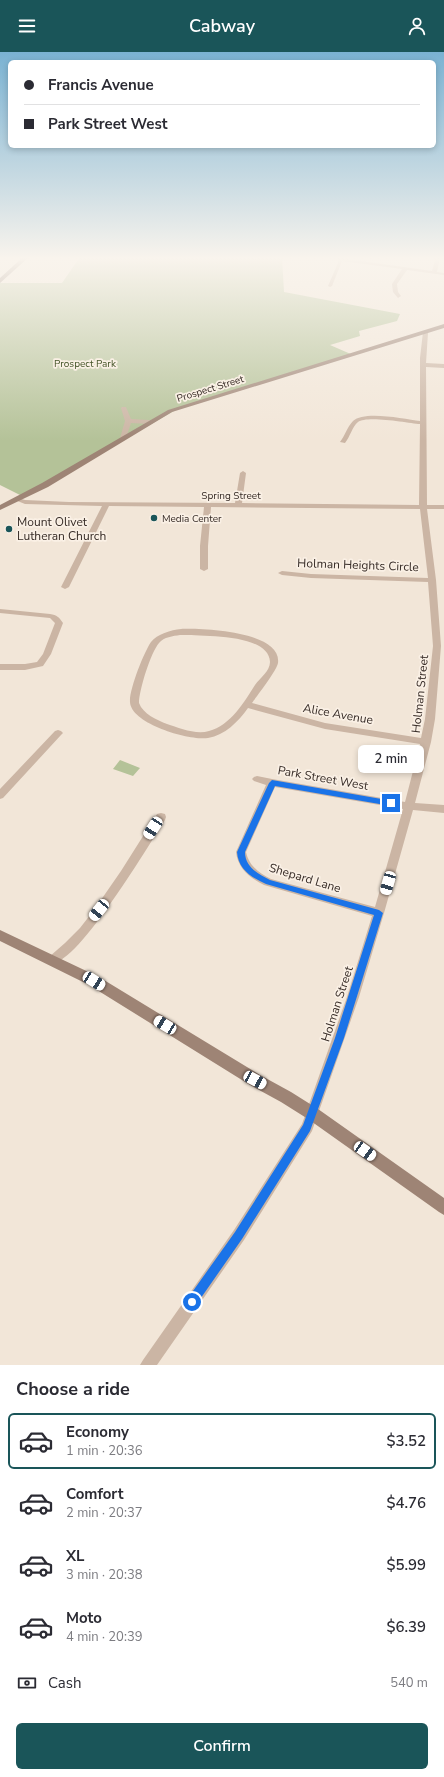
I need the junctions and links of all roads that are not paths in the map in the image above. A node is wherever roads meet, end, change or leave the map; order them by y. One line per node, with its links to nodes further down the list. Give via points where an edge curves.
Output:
1 (444, 326): 2 (street, Prospect Street)
2 (425, 336): 3 (street, Holman Street); 7 (street, Prospect Street, via 414,336 181,407)
3 (423, 365): 4 (street); 8 (street, Holman Street)
4 (444, 366)
5 (124, 408): 6 (street)
6 (128, 421): 7 (street); 9 (street)
7 (149, 422): 9 (street, Prospect Street)
8 (424, 423): 10 (street, via 359,419); 16 (street, Holman Street)
9 (123, 438): 12 (street, Prospect Street)
10 (343, 442)
11 (243, 473): 15 (street)
12 (18, 500): 13 (street, Spring Street); 18 (street, Prospect Street)
13 (107, 504): 14 (street, Spring Street); 22 (street)
14 (208, 505): 15 (street, Spring Street); 19 (street)
15 (238, 505): 16 (street, Spring Street)
16 (423, 506): 17 (street, Spring Street); 21 (street, Holman Street)
17 (444, 507)
18 (0, 508)
19 (204, 569)
20 (282, 574): 21 (street, Holman Heights Circle)
21 (432, 580): 27 (street, Holman Street, via 436,659)
22 (65, 587)
23 (0, 612): 24 (street, via 54,617 59,623 47,654 40,664 25,667)
24 (0, 666)
25 (247, 705): 25 (street, via 273,665 272,654 268,648 246,637 180,632 162,637 154,643 148,654 134,702 143,716 194,735 211,734 226,727); 27 (street, Alice Avenue, via 327,726)
26 (58, 733): 30 (street)
27 (426, 742): 31 (street, Holman Street)
28 (257, 779): 29 (street, Park Street West)
29 (272, 783): 31 (street, Park Street West); 34 (street, Shepard Lane, via 241,852 247,869 268,882)
30 (0, 795)
31 (409, 806): 32 (street, Park Street West); 34 (street, Holman Street)
32 (444, 809)
33 (161, 817): 36 (street, via 99,910 69,948)
34 (379, 913): 37 (street, Holman Street)
35 (0, 935): 36 (street)
36 (53, 960): 37 (street, via 94,981)
37 (313, 1114): 38 (street); 39 (street, Holman Street, via 239,1236)
38 (444, 1207)
39 (148, 1365)

